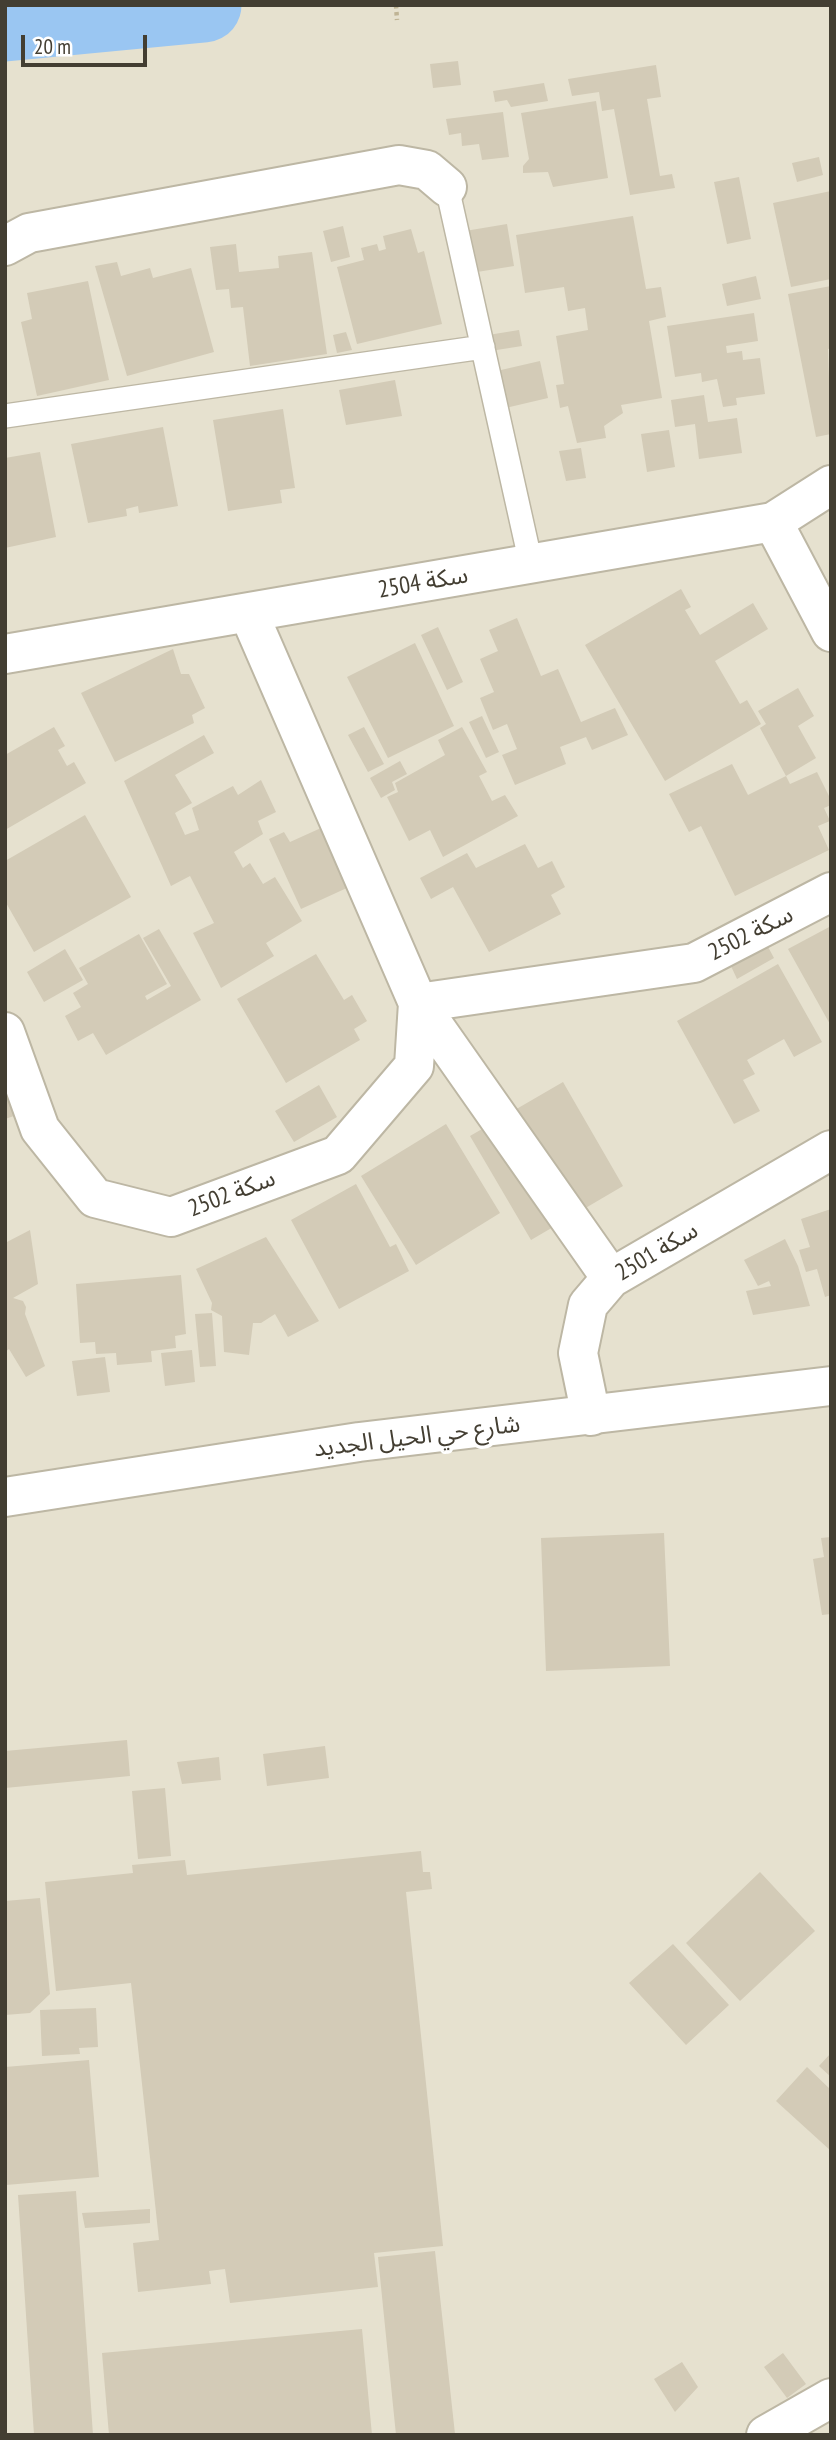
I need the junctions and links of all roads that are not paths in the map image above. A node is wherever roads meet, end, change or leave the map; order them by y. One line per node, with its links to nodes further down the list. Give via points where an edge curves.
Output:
1 (447, 187): 2 (street, via 426,170 399,165 29,233); 3 (lane)
2 (5, 246)
3 (483, 347): 4 (lane); 7 (lane)
4 (5, 416)
5 (831, 485): 6 (street, سكة 2504)
6 (773, 522): 7 (street, سكة 2504); 9 (street)
7 (531, 564): 8 (street, سكة 2504)
8 (249, 614): 10 (street, سكة 2504); 12 (street, سكة 2502)
9 (831, 632)
10 (5, 654)
11 (831, 892): 12 (street, سكة 2502, via 694,962)
12 (418, 1003): 13 (street, سكة 2502, via 414,1066 338,1154 172,1217 95,1198 40,1129); 15 (street, سكة 2502)
13 (5, 1032)
14 (831, 1150): 15 (street, سكة 2501)
15 (611, 1278): 17 (street, سكة 2501, via 588,1304 578,1353)
16 (831, 1386): 17 (street, شارع حي الحيل الجديد)
17 (591, 1416): 18 (street, شارع حي الحيل الجديد, via 359,1442)
18 (5, 1497)
19 (831, 2398): 20 (street)
20 (766, 2435)

